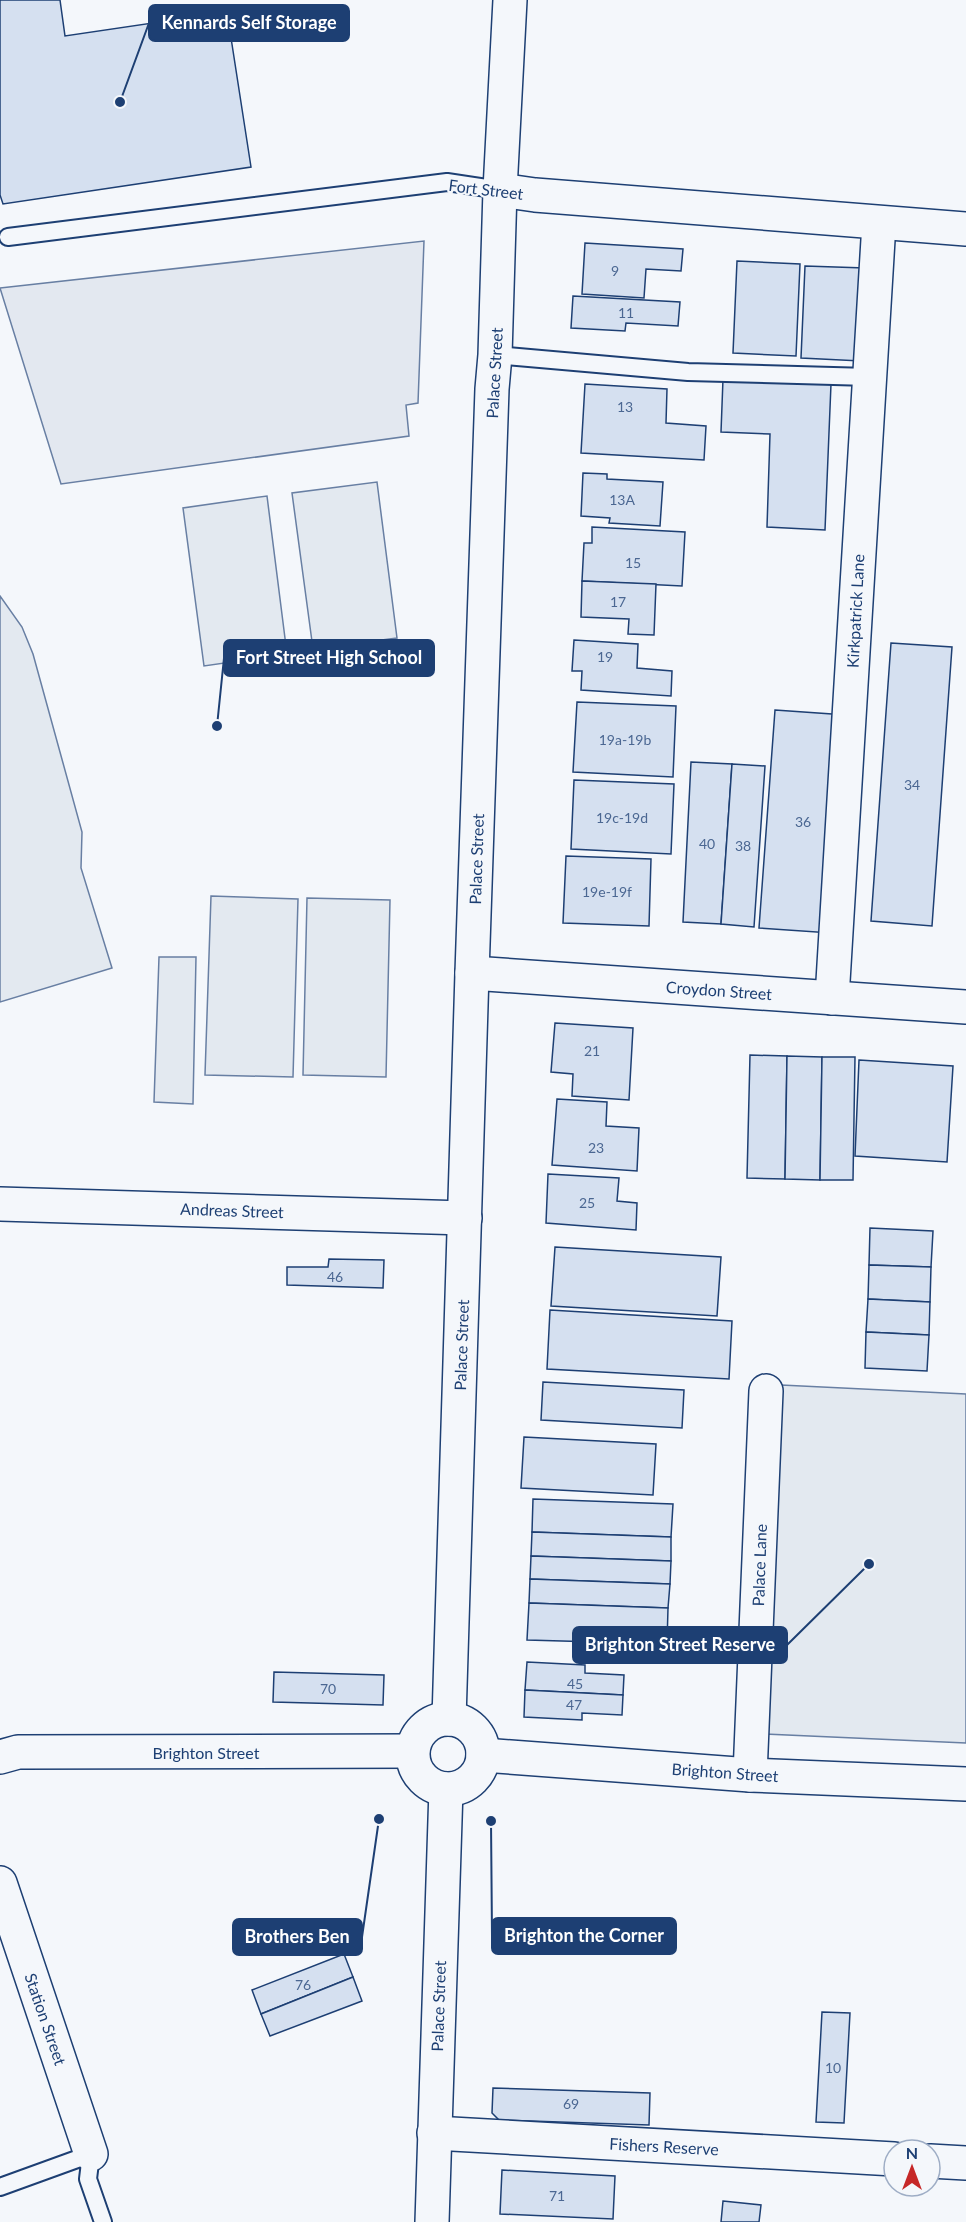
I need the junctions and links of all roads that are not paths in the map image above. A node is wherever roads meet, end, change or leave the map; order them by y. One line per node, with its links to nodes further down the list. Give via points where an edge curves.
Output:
1 (510, 0): 2 (street, Palace Street)
2 (500, 190): 3 (street, Fort Street); 5 (lane, Fort Street, via 447,182); 6 (street, Palace Street)
3 (879, 223): 4 (street, Fort Street); 7 (street, Kirkpatrick Lane)
4 (966, 229)
5 (8, 237)
6 (495, 355): 7 (lane, via 688,372); 8 (street, Palace Street)
7 (869, 377): 9 (street, Kirkpatrick Lane)
8 (472, 973): 9 (street, Croydon Street); 12 (street, Palace Street)
9 (832, 998): 10 (street, Croydon Street)
10 (966, 1008)
11 (0, 1204): 12 (street, Andreas Street)
12 (465, 1218): 14 (street, Palace Street)
13 (766, 1391): 18 (street, Palace Lane)
14 (450, 1719): 15 (street, via 429,1724 415,1740); 16 (street, via 470,1726 482,1744)
15 (412, 1751): 17 (street, Brighton Street, via 18,1752); 20 (street, via 413,1762 425,1781)
16 (483, 1755): 18 (street, Brighton Street); 20 (street, via 481,1766 468,1783)
17 (0, 1757)
18 (750, 1775): 19 (street, Brighton Street)
19 (966, 1784)
20 (446, 1789): 22 (street, Palace Street)
21 (0, 1883): 23 (street, Station Street)
22 (434, 2133): 24 (street, Fishers Reserve); 29 (street, Palace Street)
23 (92, 2154): 27 (lane); 28 (lane, via 88,2179)
24 (882, 2158)
25 (942, 2162): 26 (street)
26 (966, 2163)
27 (0, 2187)
28 (103, 2222)
29 (432, 2222)

